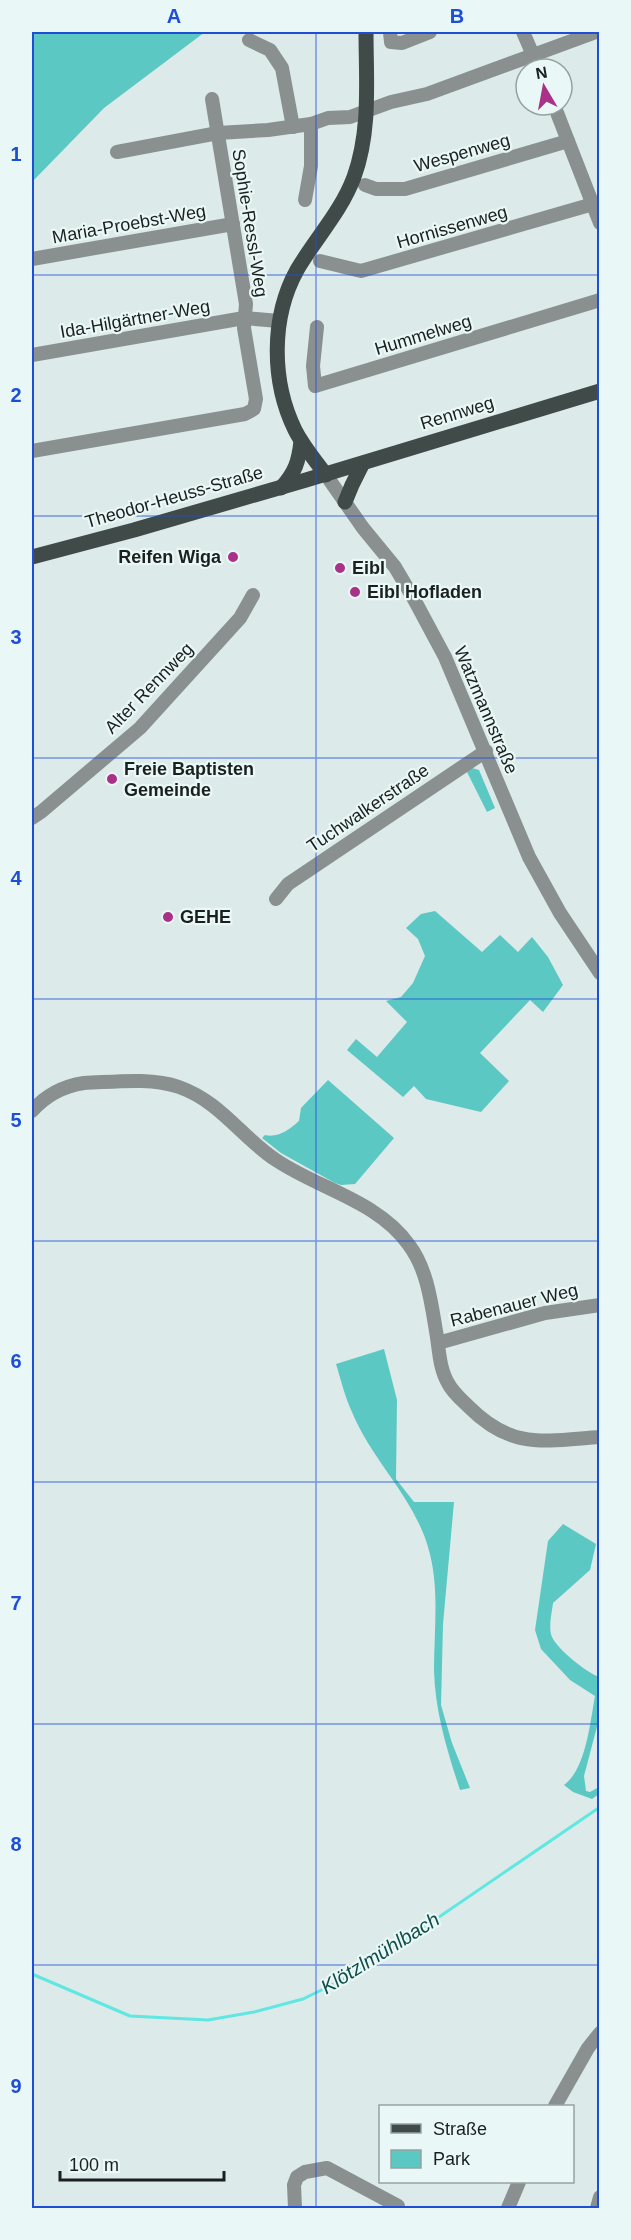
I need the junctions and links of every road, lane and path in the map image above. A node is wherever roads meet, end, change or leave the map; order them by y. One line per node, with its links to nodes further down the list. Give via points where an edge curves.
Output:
1 (366, 32): 10 (main road)
2 (390, 32): 3 (street, via 392,42 402,43)
3 (430, 32)
4 (523, 32): 7 (street)
5 (596, 32): 7 (street, Sophie-Ressl-Weg)
6 (249, 40): 13 (street, via 270,50 282,68)
7 (532, 54): 8 (street); 10 (street, Sophie-Ressl-Weg)
8 (533, 57)
9 (212, 99): 14 (street, Sophie-Ressl-Weg)
10 (367, 112): 12 (street, Sophie-Ressl-Weg); 26 (main road, via 354,177 297,270)
11 (559, 117): 15 (street)
12 (311, 124): 13 (street, Sophie-Ressl-Weg); 18 (street, via 311,166)
13 (293, 127): 14 (street, Sophie-Ressl-Weg)
14 (218, 133): 16 (street, Sophie-Ressl-Weg); 21 (street, Sophie-Ressl-Weg)
15 (568, 141): 17 (street, Wespenweg, via 405,189); 19 (street)
16 (117, 152)
17 (365, 185)
18 (305, 201)
19 (592, 204): 20 (street); 23 (street, Hornissenweg, via 361,271)
20 (600, 223)
21 (232, 224): 22 (street, Maria-Proebst-Weg); 25 (street, Sophie-Ressl-Weg, via 246,304)
22 (32, 259)
23 (320, 261)
24 (600, 300): 27 (street, Hummelweg, via 315,386)
25 (244, 318): 26 (street, Sophie-Ressl-Weg); 28 (street, Ida-Hilgärtner-Weg); 31 (street, Sophie-Ressl-Weg, via 256,399 254,409 245,414)
26 (279, 321): 30 (main road, via 283,391)
27 (317, 327)
28 (32, 355)
29 (600, 391): 32 (main road, Rennweg)
30 (301, 441): 33 (main road); 34 (main road, via 297,466)
31 (32, 451)
32 (363, 463): 33 (main road, Rennweg); 35 (main road)
33 (326, 474): 34 (main road, Theodor-Heuss-Straße); 35 (street, Watzmannstraße)
34 (281, 488): 36 (main road, Theodor-Heuss-Straße)
35 (345, 502): 38 (street, Watzmannstraße, via 395,567 415,601 445,657)
36 (32, 556)
37 (253, 595): 39 (street, Alter Rennweg, via 240,618 140,728)
38 (486, 751): 40 (street, Tuchwalkerstraße, via 288,884); 41 (street, Watzmannstraße, via 529,857)
39 (32, 818)
40 (276, 899)
41 (598, 969)
42 (32, 1111): 44 (street, via 56,1091 84,1083 166,1084 198,1095 275,1159 373,1211 396,1230 409,1245 425,1279)
43 (600, 1305): 44 (street, Rabenauer Weg, via 544,1313)
44 (438, 1343): 45 (street, via 448,1385 499,1430 527,1440)
45 (600, 1437)
46 (600, 2032): 47 (street)
47 (556, 2105)
48 (518, 2183): 52 (street)
49 (600, 2197): 53 (street)
50 (295, 2208): 51 (street, via 297,2176 327,2168)
51 (396, 2208)
52 (508, 2208)
53 (597, 2208)

